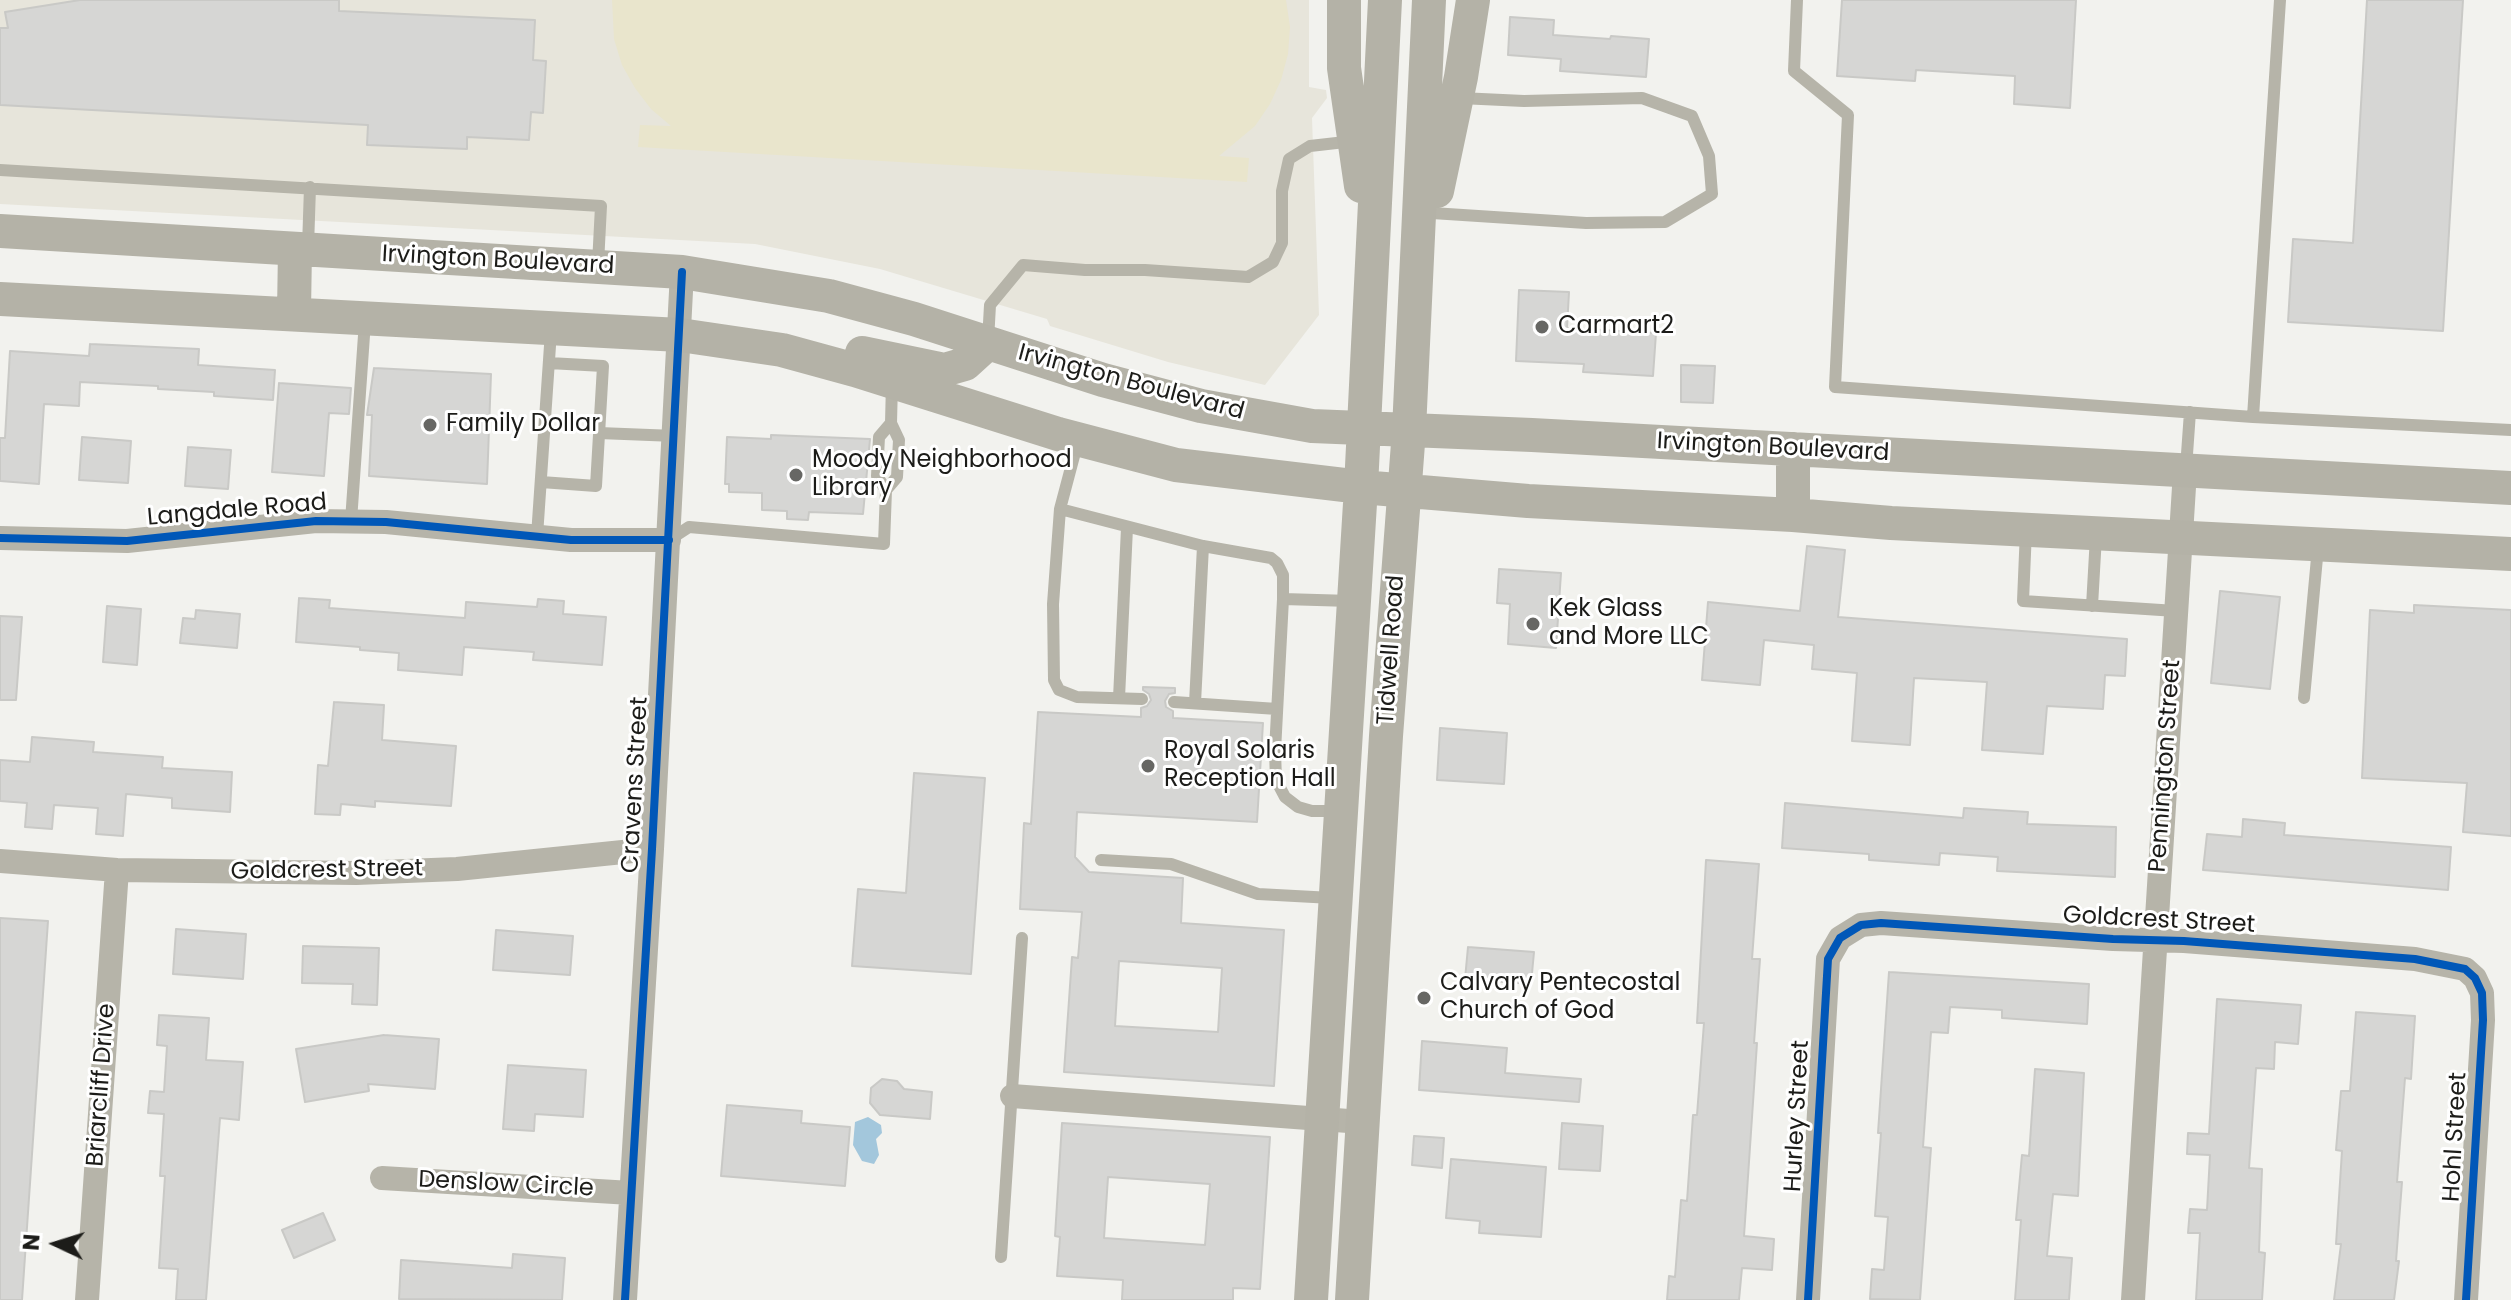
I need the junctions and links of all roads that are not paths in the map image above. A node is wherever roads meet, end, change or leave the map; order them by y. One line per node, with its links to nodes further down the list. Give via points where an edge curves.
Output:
1 (1344, 0): 8 (main road, via 1344,68)
2 (1385, 0): 14 (main road, Tidwell Road)
3 (1429, 0): 17 (main road, Tidwell Road)
4 (1473, 0): 7 (main road)
5 (1797, 0): 27 (lane, via 1794,71 1848,115 1835,387)
6 (2280, 0): 28 (lane)
7 (1457, 98): 11 (main road); 11 (lane, via 1642,98 1692,116 1709,156 1712,194 1665,222 1586,223)
8 (1355, 141): 14 (main road); 23 (lane, via 1310,146 1289,159 1282,191 1282,243 1273,262 1248,277 1023,265 990,305)
9 (0, 170): 10 (lane)
10 (310, 187): 13 (lane, via 311,216); 15 (lane, via 601,206)
11 (1432, 213): 17 (main road)
12 (0, 231): 13 (main road, Irvington Boulevard)
13 (302, 249): 15 (main road, Irvington Boulevard); 19 (main road)
14 (1372, 264): 30 (main road, Tidwell Road)
15 (598, 267): 16 (main road, Irvington Boulevard)
16 (682, 272): 22 (street, Cravens Street); 23 (main road, Irvington Boulevard, via 829,296)
17 (1416, 289): 31 (main road, Tidwell Road)
18 (0, 299): 19 (main road)
19 (294, 312): 20 (main road)
20 (365, 317): 21 (main road); 45 (lane)
21 (551, 327): 22 (main road); 25 (lane)
22 (680, 335): 24 (main road); 34 (street, Cravens Street)
23 (987, 344): 24 (main road, via 965,364 944,370 869,353); 30 (main road, Irvington Boulevard, via 1201,406 1312,426)
24 (782, 350): 26 (main road)
25 (549, 363): 33 (lane, via 603,366); 38 (lane)
26 (892, 382): 29 (lane); 35 (main road)
27 (2190, 412): 28 (lane); 37 (lane)
28 (2253, 417): 32 (lane)
29 (891, 423): 41 (lane, via 899,440 897,477); 41 (lane, via 879,437 877,476)
30 (1364, 428): 31 (main road, Irvington Boulevard); 39 (main road, Tidwell Road)
31 (1409, 430): 36 (main road, Irvington Boulevard); 42 (main road, Tidwell Road)
32 (2511, 430)
33 (599, 433): 34 (lane); 38 (lane, via 596,486)
34 (675, 436): 52 (street, Cravens Street)
35 (1078, 440): 39 (main road, via 1176,465); 43 (lane)
36 (1793, 449): 37 (main road, Irvington Boulevard); 44 (main road)
37 (2185, 471): 40 (main road, Irvington Boulevard); 50 (street, Pennington Street)
38 (541, 482): 49 (lane)
39 (1361, 487): 42 (main road); 57 (main road, Tidwell Road)
40 (2511, 488)
41 (886, 490): 52 (lane, via 884,544 689,527)
42 (1405, 491): 44 (main road); 67 (main road, Tidwell Road)
43 (1060, 509): 46 (lane); 60 (lane, via 1054,680 1059,690 1077,697)
44 (1793, 515): 47 (main road)
45 (351, 521): 49 (street, Langdale Road); 51 (street, Langdale Road, via 127,541)
46 (1127, 528): 54 (lane); 60 (lane)
47 (2026, 530): 48 (main road); 58 (lane, via 2023,601)
48 (2096, 533): 50 (main road); 58 (lane)
49 (537, 536): 52 (street, Langdale Road)
50 (2181, 537): 53 (main road); 59 (street, Pennington Street)
51 (0, 538)
52 (669, 540): 68 (street, Cravens Street)
53 (2318, 544): 55 (main road); 61 (lane)
54 (1203, 546): 56 (lane, via 1271,558 1283,575); 64 (lane)
55 (2511, 554)
56 (1283, 599): 57 (lane); 65 (lane)
57 (1354, 601): 66 (main road, Tidwell Road)
58 (2092, 606): 59 (lane)
59 (2176, 611): 75 (street, Pennington Street)
60 (1119, 698): 62 (lane)
61 (2304, 698)
62 (1142, 699)
63 (1174, 702): 64 (lane)
64 (1195, 703): 65 (lane)
65 (1277, 709): 66 (lane, via 1276,780 1285,797)
66 (1340, 821): 67 (main road); 72 (main road, Tidwell Road)
67 (1382, 833): 79 (main road, Tidwell Road)
68 (652, 849): 71 (street, Goldcrest Street, via 414,871); 81 (street, Cravens Street)
69 (1101, 860): 72 (lane, via 1171,864 1258,894)
70 (0, 861): 71 (street, Goldcrest Street)
71 (117, 870): 83 (street, Briarcliff Drive)
72 (1335, 899): 78 (main road, Tidwell Road)
73 (1022, 938): 77 (lane)
74 (1840, 938): 75 (street, Goldcrest Street, via 1861,925 1881,923); 87 (street, Hurley Street, via 1828,959)
75 (2154, 941): 76 (street, Goldcrest Street, via 2415,959 2465,969); 88 (street, Pennington Street)
76 (2475, 978): 89 (street, Hohl Street, via 2482,993 2483,1020)
77 (1012, 1096): 78 (street); 82 (lane)
78 (1321, 1119): 79 (street); 85 (main road, Tidwell Road)
79 (1362, 1122): 86 (main road, Tidwell Road)
80 (382, 1178): 81 (street, Denslow Circle)
81 (631, 1193): 84 (street, Cravens Street)
82 (1001, 1257)
83 (87, 1300)
84 (625, 1300)
85 (1311, 1300)
86 (1352, 1300)
87 (1808, 1300)
88 (2133, 1300)
89 (2466, 1300)

